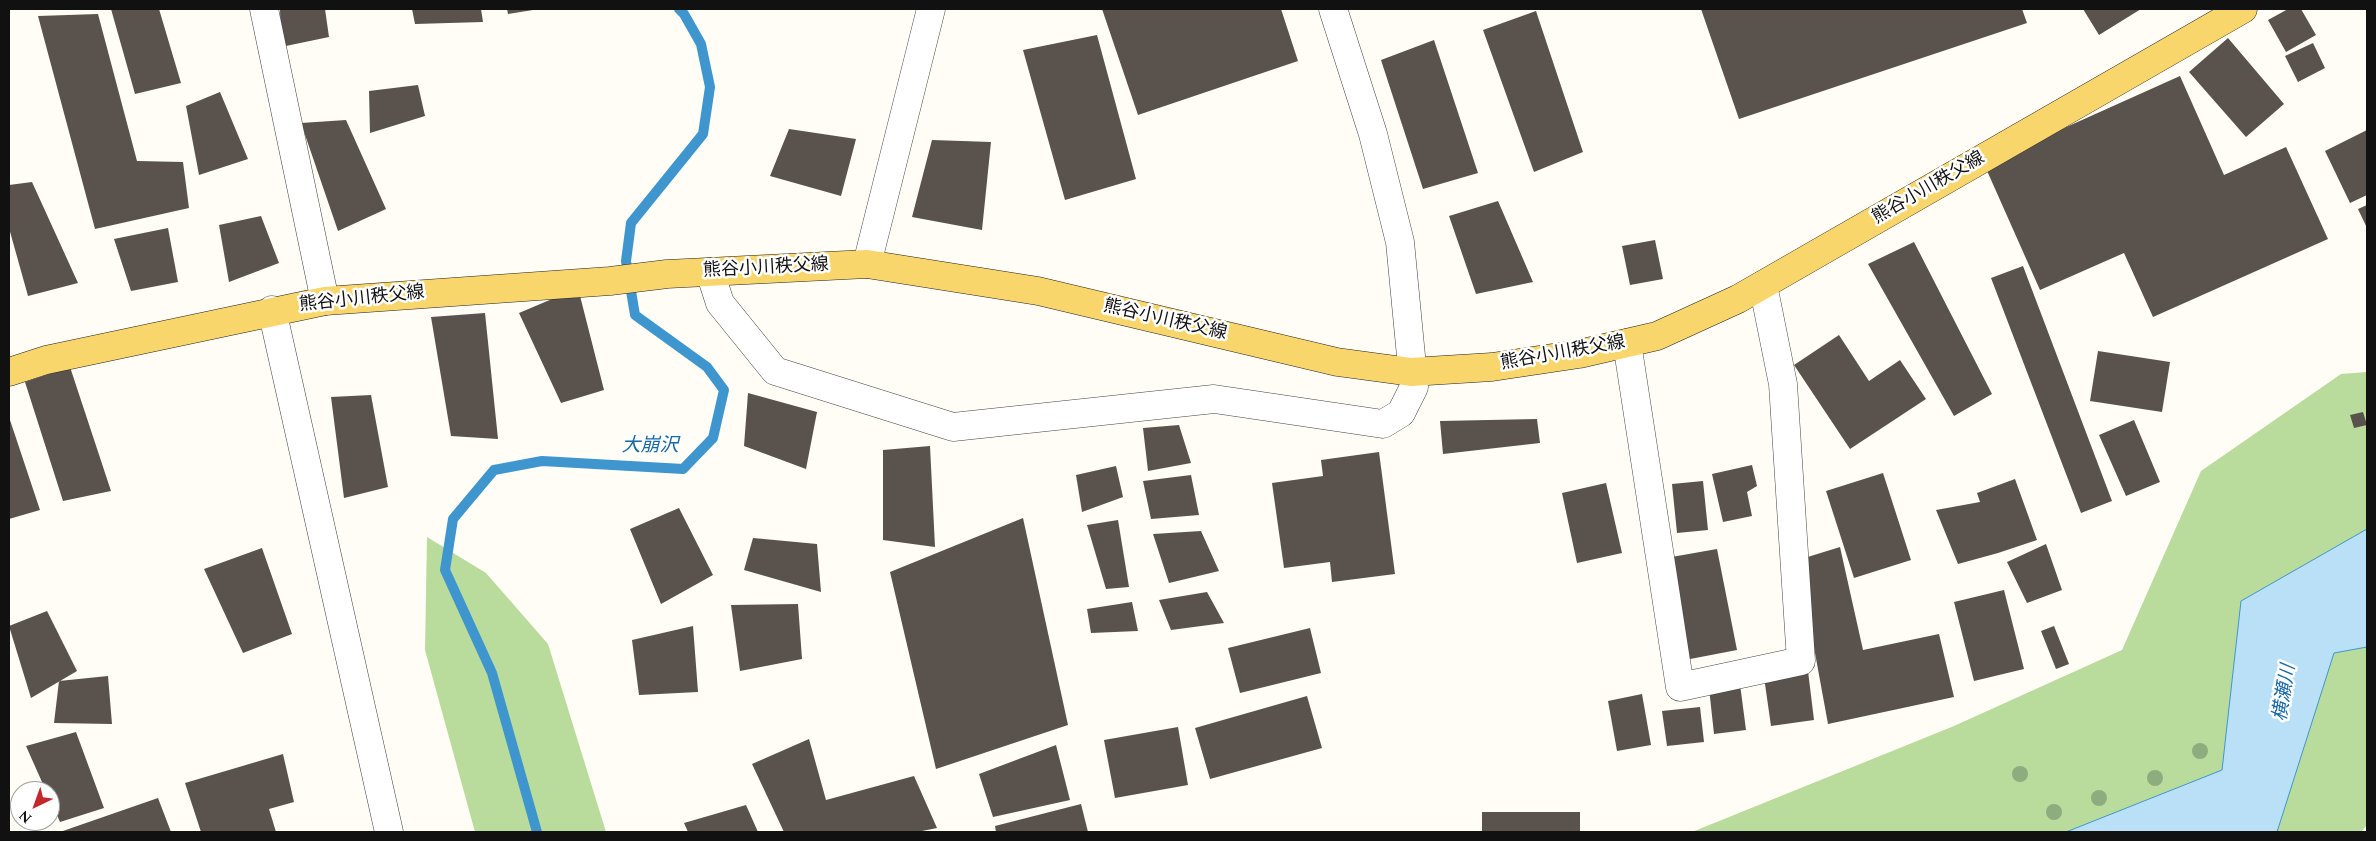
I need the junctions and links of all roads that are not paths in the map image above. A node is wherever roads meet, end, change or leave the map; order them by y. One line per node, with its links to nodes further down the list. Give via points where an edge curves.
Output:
1 (264, 9): 8 (street)
2 (930, 9): 5 (street)
3 (1333, 9): 12 (street, via 1373,134 1400,242)
4 (2243, 9): 7 (main road, 熊谷小川秩父線)
5 (868, 264): 6 (main road, 熊谷小川秩父線); 12 (main road, 熊谷小川秩父線, via 1038,291 1337,362)
6 (710, 272): 8 (main road, 熊谷小川秩父線); 12 (street, via 720,304 775,371 953,427 1214,398 1383,424 1401,413 1414,387)
7 (1763, 285): 10 (main road, 熊谷小川秩父線, via 1657,336); 10 (street, via 1783,384 1801,661 1680,687)
8 (325, 300): 9 (main road, 熊谷小川秩父線)
9 (272, 310): 11 (main road, 熊谷小川秩父線, via 46,360); 13 (street)
10 (1627, 343): 12 (main road, 熊谷小川秩父線, via 1492,367)
11 (9, 372)
12 (1411, 372)
13 (389, 832)

